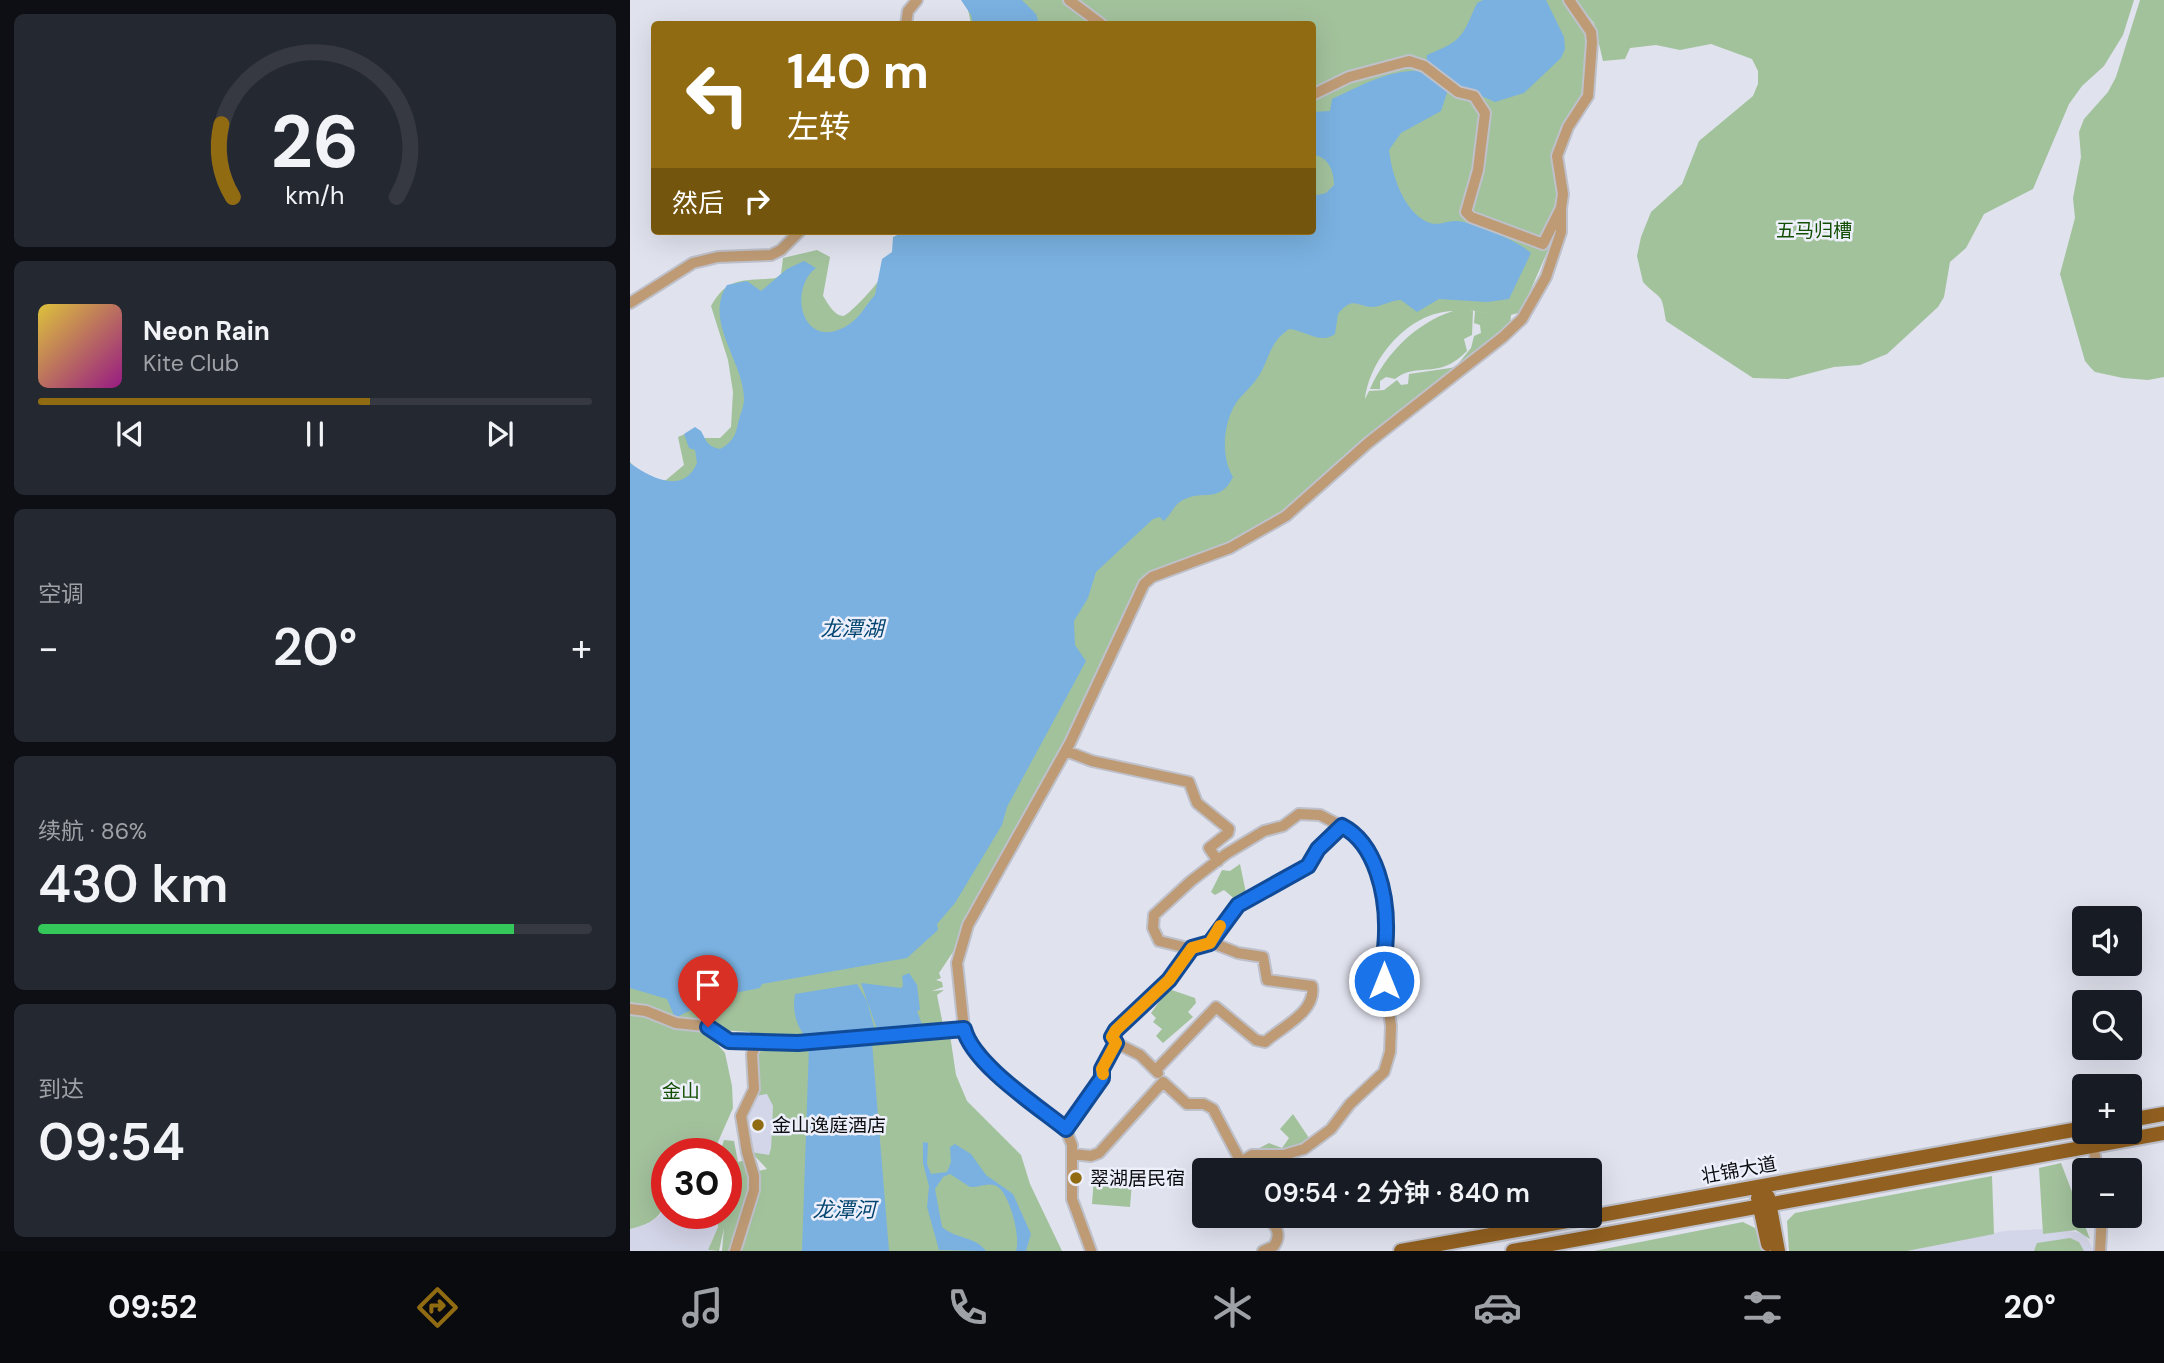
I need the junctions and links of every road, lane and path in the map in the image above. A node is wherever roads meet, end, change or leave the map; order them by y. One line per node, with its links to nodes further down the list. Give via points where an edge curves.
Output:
1 (917, 0): 4 (street)
2 (1069, 0): 5 (street)
3 (1569, 0): 7 (street, via 1591,32 1592,42 1588,96 1568,127 1557,156)
4 (906, 21)
5 (1097, 21)
6 (1316, 93): 7 (street, via 1403,62 1424,66 1452,89 1474,96 1485,113 1478,170 1466,202 1468,215 1544,244)
7 (1561, 208): 10 (street, via 1561,232 1546,277 1522,318 1503,337 1368,443 1286,516 1230,548 1143,584)
8 (796, 235): 9 (street, via 771,255 694,263)
9 (630, 303)
10 (1066, 751): 12 (street, via 1189,782 1196,803 1229,829 1209,848); 16 (street, via 968,925 957,963)
11 (1342, 826): 12 (street, via 1320,815 1299,814 1280,828 1261,832); 13 (street, via 1308,866 1238,905); 29 (street, via 1364,847 1381,883 1386,931 1383,970 1391,1026 1388,1060 1376,1081 1331,1129 1307,1147 1284,1155)
12 (1218, 861): 14 (street, via 1153,917 1159,941)
13 (1210, 943): 14 (street); 19 (street, via 1263,957 1266,980 1307,983 1313,988 1312,995 1294,1021 1265,1042 1222,1009 1214,1008)
14 (1192, 948): 18 (street, via 1169,980 1116,1030 1112,1037)
15 (630, 1009): 17 (street, via 705,1026 725,1040)
16 (964, 1029): 17 (street, via 864,1039); 23 (street, via 967,1041 989,1069)
17 (759, 1042): 35 (street, via 752,1054 754,1089 741,1116 754,1176 753,1196)
18 (1116, 1043): 19 (street); 23 (street, via 1101,1081)
19 (1156, 1070): 20 (street)
20 (1163, 1082): 27 (street, via 1100,1153); 28 (street, via 1186,1104 1213,1109)
21 (2164, 1114): 22 (main road)
22 (2142, 1118)
23 (1066, 1129): 27 (street)
24 (2072, 1130): 31 (main road, 壮锦大道)
25 (2164, 1133): 26 (main road, 壮锦大道)
26 (2093, 1146): 30 (street); 32 (main road, 壮锦大道)
27 (1072, 1154): 36 (street, via 1072,1199)
28 (1238, 1158)
29 (1248, 1158)
30 (2095, 1158)
31 (1761, 1186): 32 (main road); 38 (main road, 壮锦大道)
32 (1764, 1204): 39 (main road, 壮锦大道); 40 (main road); 41 (main road)
33 (1276, 1228): 37 (street, via 1275,1246)
34 (2101, 1228): 42 (street)
35 (735, 1251)
36 (1091, 1251)
37 (1263, 1251)
38 (1401, 1251)
39 (1513, 1251)
40 (1769, 1251)
41 (1778, 1251)
42 (2100, 1251)

